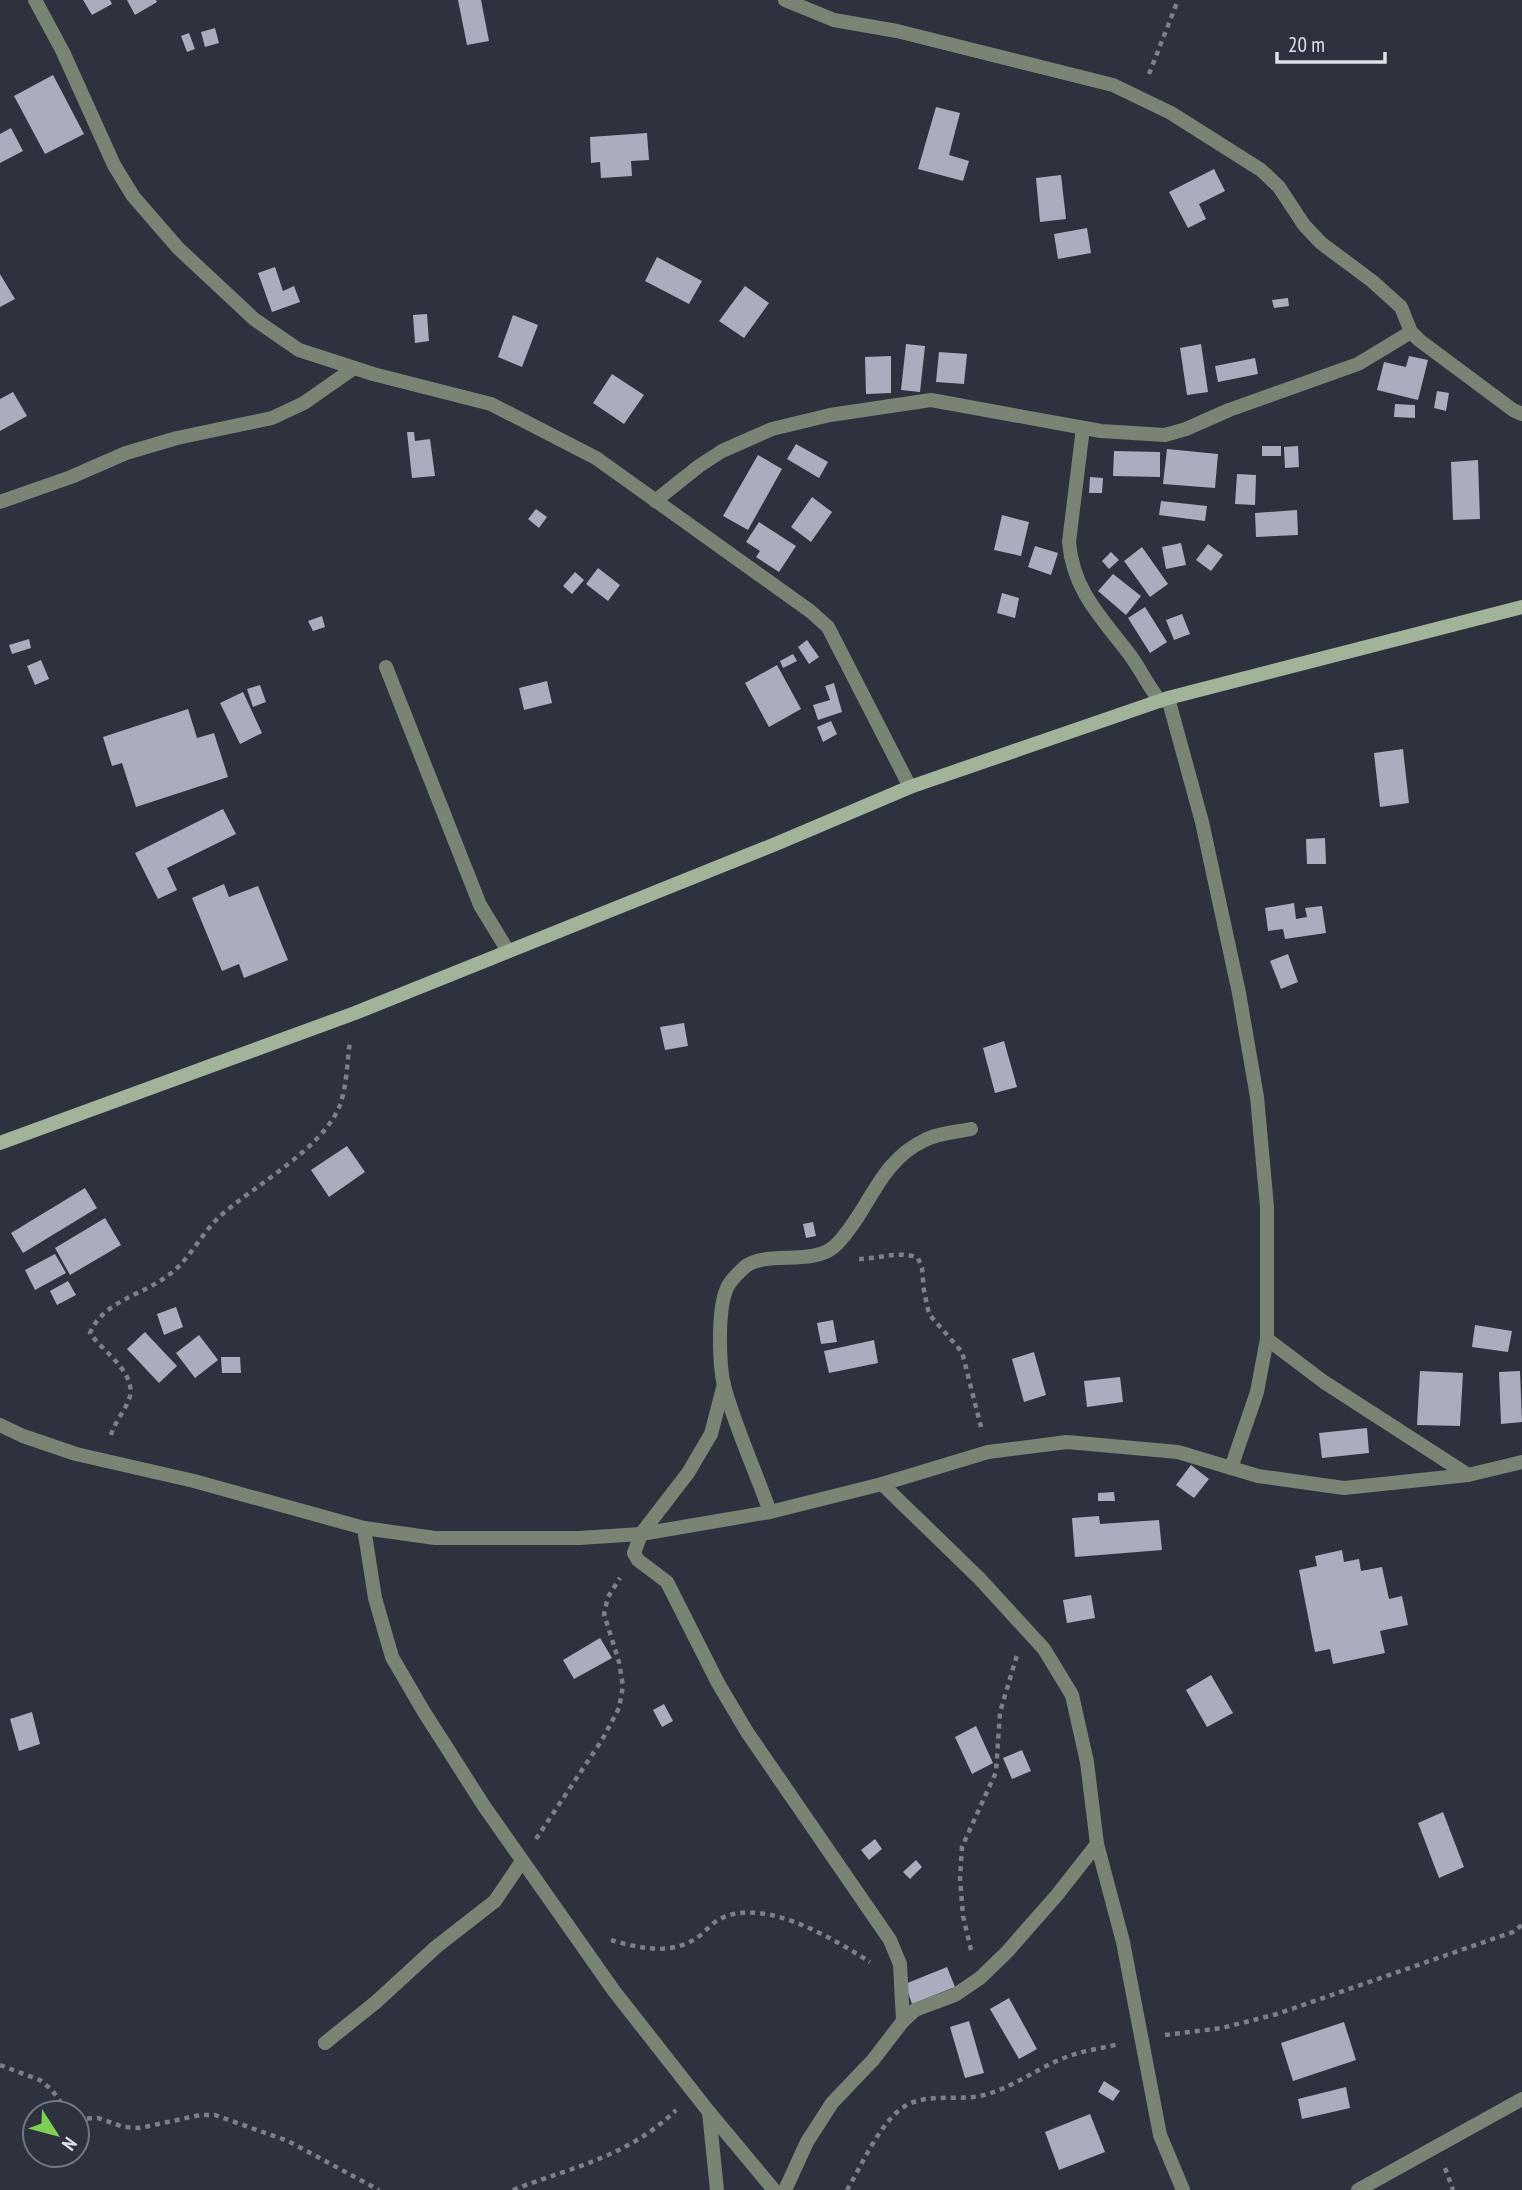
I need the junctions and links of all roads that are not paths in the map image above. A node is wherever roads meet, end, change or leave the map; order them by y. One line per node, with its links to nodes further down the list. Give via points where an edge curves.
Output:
1 (35, 0): 4 (street, via 114,165 133,196 178,248 254,319 299,350)
2 (785, 0): 3 (street, via 834,20 897,31 1113,85 1171,113 1261,170 1321,243 1401,307)
3 (1411, 332): 5 (street); 6 (street, via 1358,363 1186,429 1165,435)
4 (354, 368): 7 (street, via 491,404 596,458); 8 (street, via 304,403 272,418 126,453)
5 (1522, 414)
6 (1083, 428): 7 (street, via 931,400 830,415 772,429 722,451); 11 (street, via 1069,542 1076,580 1146,684)
7 (655, 501): 12 (street, via 828,627)
8 (0, 502)
9 (1522, 607): 11 (street)
10 (386, 667): 13 (street, via 480,905)
11 (1164, 699): 12 (street); 16 (street, via 1202,822 1257,1097 1267,1207)
12 (910, 787): 13 (street)
13 (508, 951): 15 (street, via 355,1013)
14 (971, 1129): 17 (street, via 926,1139 896,1158 854,1226 834,1248 806,1258 746,1265 728,1286 719,1327)
15 (0, 1143)
16 (1268, 1339): 20 (street, via 1257,1392); 21 (street, via 1324,1382)
17 (724, 1384): 23 (street); 25 (street, via 711,1434 688,1473)
18 (0, 1425): 24 (street, via 76,1454)
19 (1522, 1462): 21 (street)
20 (1231, 1468): 21 (street, via 1345,1488); 22 (street, via 1178,1452 1067,1442 988,1452)
21 (1468, 1475)
22 (882, 1484): 23 (street); 26 (street, via 1044,1649 1072,1695 1087,1762)
23 (770, 1512): 25 (street)
24 (364, 1528): 25 (street, via 435,1538); 27 (street, via 375,1598 392,1657)
25 (641, 1534): 28 (street, via 634,1553 638,1560 667,1582 747,1732 890,1940 900,1964)
26 (1097, 1844): 28 (street, via 980,1978 955,1995 915,2010); 35 (street, via 1123,1942 1160,2135)
27 (522, 1861): 29 (street, via 495,1901); 31 (street, via 614,1991)
28 (903, 2021): 34 (street, via 832,2103)
29 (325, 2043)
30 (1522, 2099): 36 (street)
31 (709, 2112): 32 (street); 33 (street)
32 (717, 2190)
33 (774, 2190)
34 (785, 2190)
35 (1182, 2190)
36 (1358, 2190)

